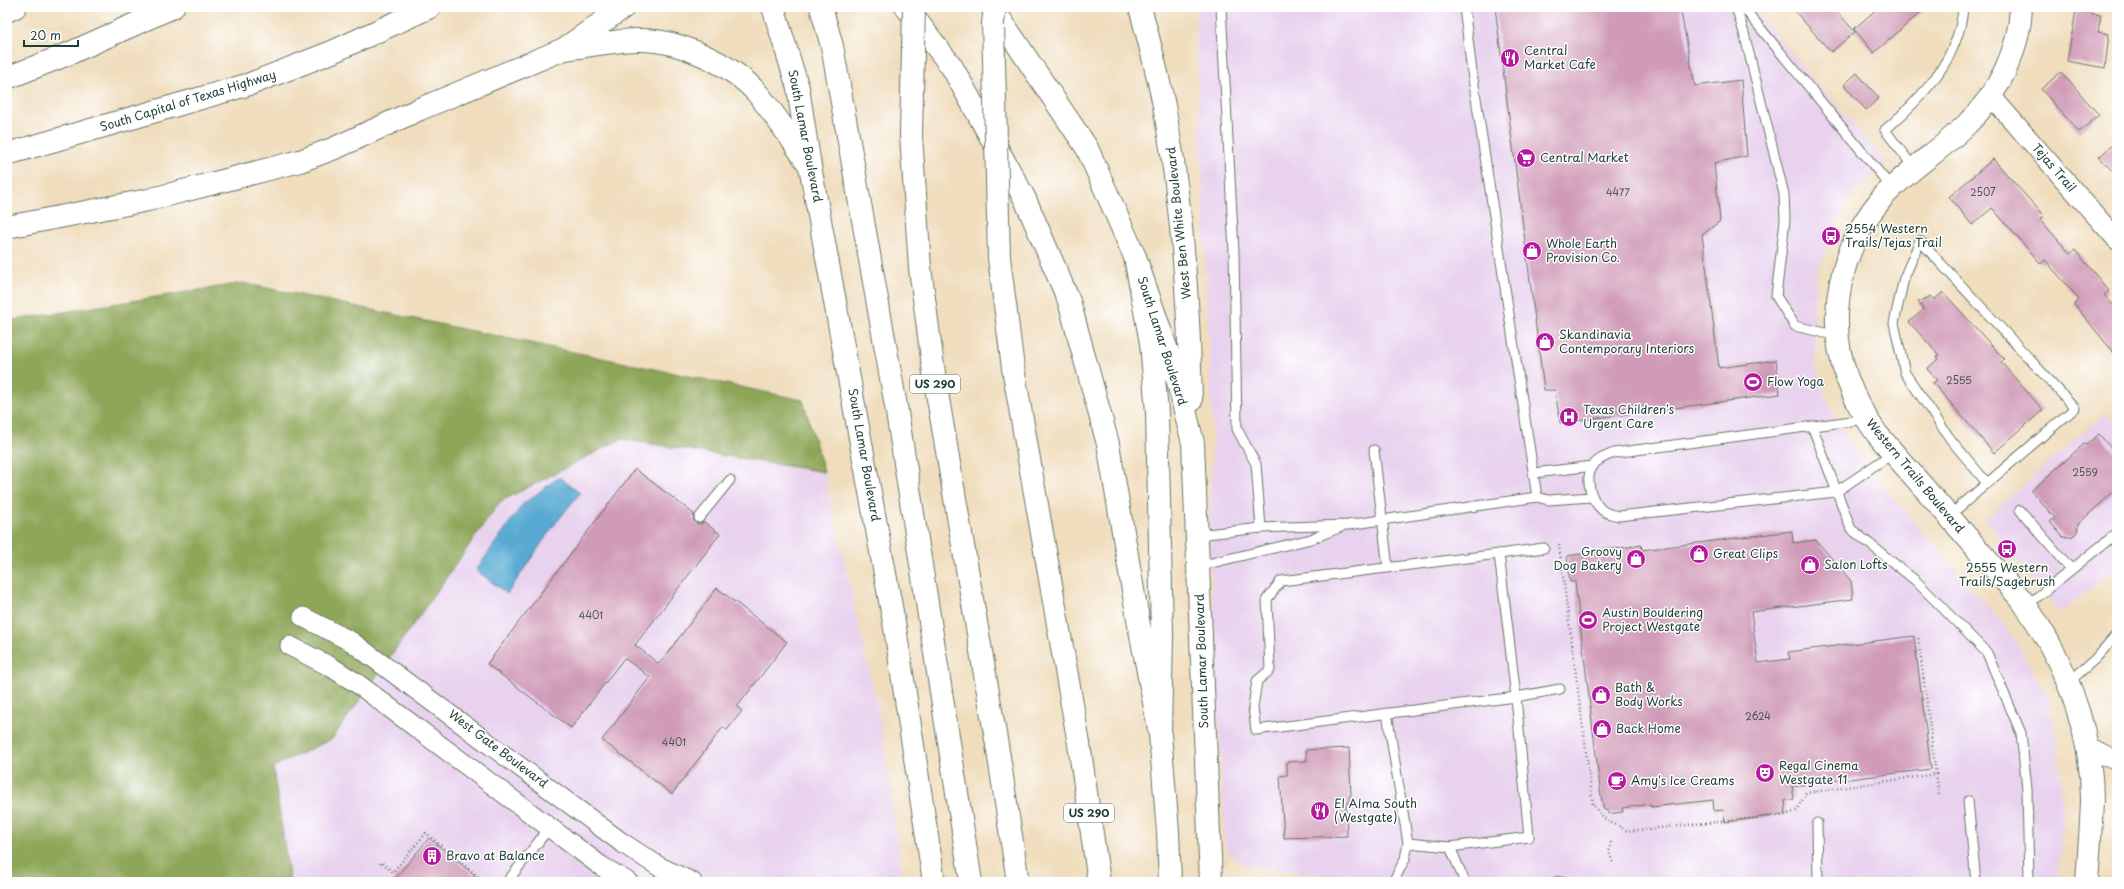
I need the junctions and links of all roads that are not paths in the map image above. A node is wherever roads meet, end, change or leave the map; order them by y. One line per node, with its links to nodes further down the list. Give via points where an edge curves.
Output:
1 (16, 7): 17 (main road)
2 (173, 7): 19 (main road)
3 (430, 7): 21 (main road, South Capital of Texas Highway, via 332,52 250,84)
4 (624, 7): 18 (main road)
5 (773, 7): 22 (main road, South Lamar Boulevard, via 798,88)
6 (821, 7): 74 (main road, via 832,46 896,406)
7 (906, 7): 62 (main road, via 952,67 1026,199 1069,301 1108,444)
8 (914, 7): 75 (main road, US 290, bridge, via 911,135 920,268 935,381)
9 (993, 7): 27 (main road, South Lamar Boulevard, via 1087,148); 76 (main road, US 290, bridge, via 999,258 1013,368 1078,736)
10 (1140, 7): 31 (main road, West Ben White Boulevard, via 1167,122 1181,222 1189,320)
11 (1221, 7): 46 (lane, via 1234,252 1237,429 1256,464)
12 (1464, 7): 35 (lane)
13 (1736, 7): 28 (lane, via 1784,194 1785,220 1776,296 1795,326)
14 (1743, 7): 24 (lane)
15 (1963, 7): 23 (lane, via 1962,22 1949,58 1914,104 1885,130)
16 (2021, 7): 20 (main road, Western Trails Boulevard, via 2010,59)
17 (7, 11)
18 (564, 49): 22 (main road, via 638,40 664,42 716,62 738,76 758,94); 25 (main road, via 300,161 148,200)
19 (7, 78)
20 (1991, 96): 23 (main road, Western Trails Boulevard, via 1968,124); 26 (street, Tejas Trail)
21 (7, 154)
22 (810, 166): 73 (main road, South Lamar Boulevard, via 895,628)
23 (1914, 168): 24 (main road, Western Trails Boulevard)
24 (1892, 188): 28 (main road, Western Trails Boulevard, via 1874,208 1852,245 1838,295)
25 (7, 227)
26 (2117, 240)
27 (1135, 257): 31 (main road, South Lamar Boulevard, via 1178,382); 62 (main road, via 1150,343 1157,412 1162,635)
28 (1838, 336): 29 (main road, Western Trails Boulevard, via 1844,372)
29 (1866, 419): 30 (lane); 33 (main road, Western Trails Boulevard)
30 (1812, 426): 34 (lane, via 1614,453 1602,458); 38 (lane)
31 (1192, 443): 48 (main road, South Lamar Boulevard)
32 (1374, 450): 44 (lane)
33 (1893, 453): 38 (lane); 42 (main road, Western Trails Boulevard)
34 (1593, 466): 35 (lane); 40 (lane, via 1588,479)
35 (1534, 473): 39 (lane)
36 (730, 480): 43 (lane)
37 (1987, 483): 37 (lane, via 2075,408 1920,241 1904,278 1894,322 1905,373 1951,440); 42 (lane)
38 (1836, 492): 40 (lane, via 1620,516 1602,510); 85 (lane, via 1851,529 1916,581 1987,653 2021,733 2027,789)
39 (1538, 496): 40 (lane, via 1548,500); 44 (lane)
40 (1592, 497)
41 (2020, 510): 53 (lane)
42 (1949, 516): 54 (main road, Western Trails Boulevard)
43 (699, 518)
44 (1382, 520): 45 (lane); 52 (lane)
45 (1348, 525): 46 (lane); 51 (lane, via 1311,539)
46 (1261, 528): 48 (lane)
47 (2117, 533): 53 (lane)
48 (1196, 535): 51 (main road, South Lamar Boulevard)
49 (1544, 548): 50 (lane)
50 (1499, 554): 52 (lane); 60 (lane)
51 (1198, 566): 78 (main road, South Lamar Boulevard)
52 (1388, 568): 61 (lane, via 1282,581 1267,600 1270,670 1257,681 1253,707 1256,730)
53 (2071, 569): 54 (lane)
54 (2026, 606): 58 (main road, Western Trails Boulevard, via 2052,647)
55 (303, 617): 72 (street, West Gate Boulevard, via 352,642 621,842 658,866)
56 (2117, 634): 58 (lane, via 2095,659)
57 (290, 646): 67 (street, via 358,684)
58 (2068, 683): 63 (main road, Western Trails Boulevard)
59 (1560, 689): 60 (lane)
60 (1516, 697): 61 (lane); 69 (lane, via 1529,837)
61 (1387, 713): 68 (lane)
62 (1160, 734): 77 (main road)
63 (2086, 747): 64 (street); 86 (main road, Western Trails Boulevard, via 2092,799)
64 (2117, 761)
65 (1968, 801): 84 (lane)
66 (1817, 823): 83 (lane)
67 (550, 827): 70 (lane); 71 (street, via 601,866)
68 (1408, 843): 69 (lane); 79 (lane, via 1405,859)
69 (1450, 847): 80 (lane)
70 (507, 882)
71 (628, 882)
72 (692, 882)
73 (934, 882)
74 (970, 882)
75 (1018, 882)
76 (1099, 882)
77 (1170, 882)
78 (1211, 882)
79 (1393, 882)
80 (1465, 882)
81 (1556, 882): 82 (lane)
82 (1562, 882)
83 (1818, 882)
84 (1976, 882)
85 (2029, 882)
86 (2088, 882)

